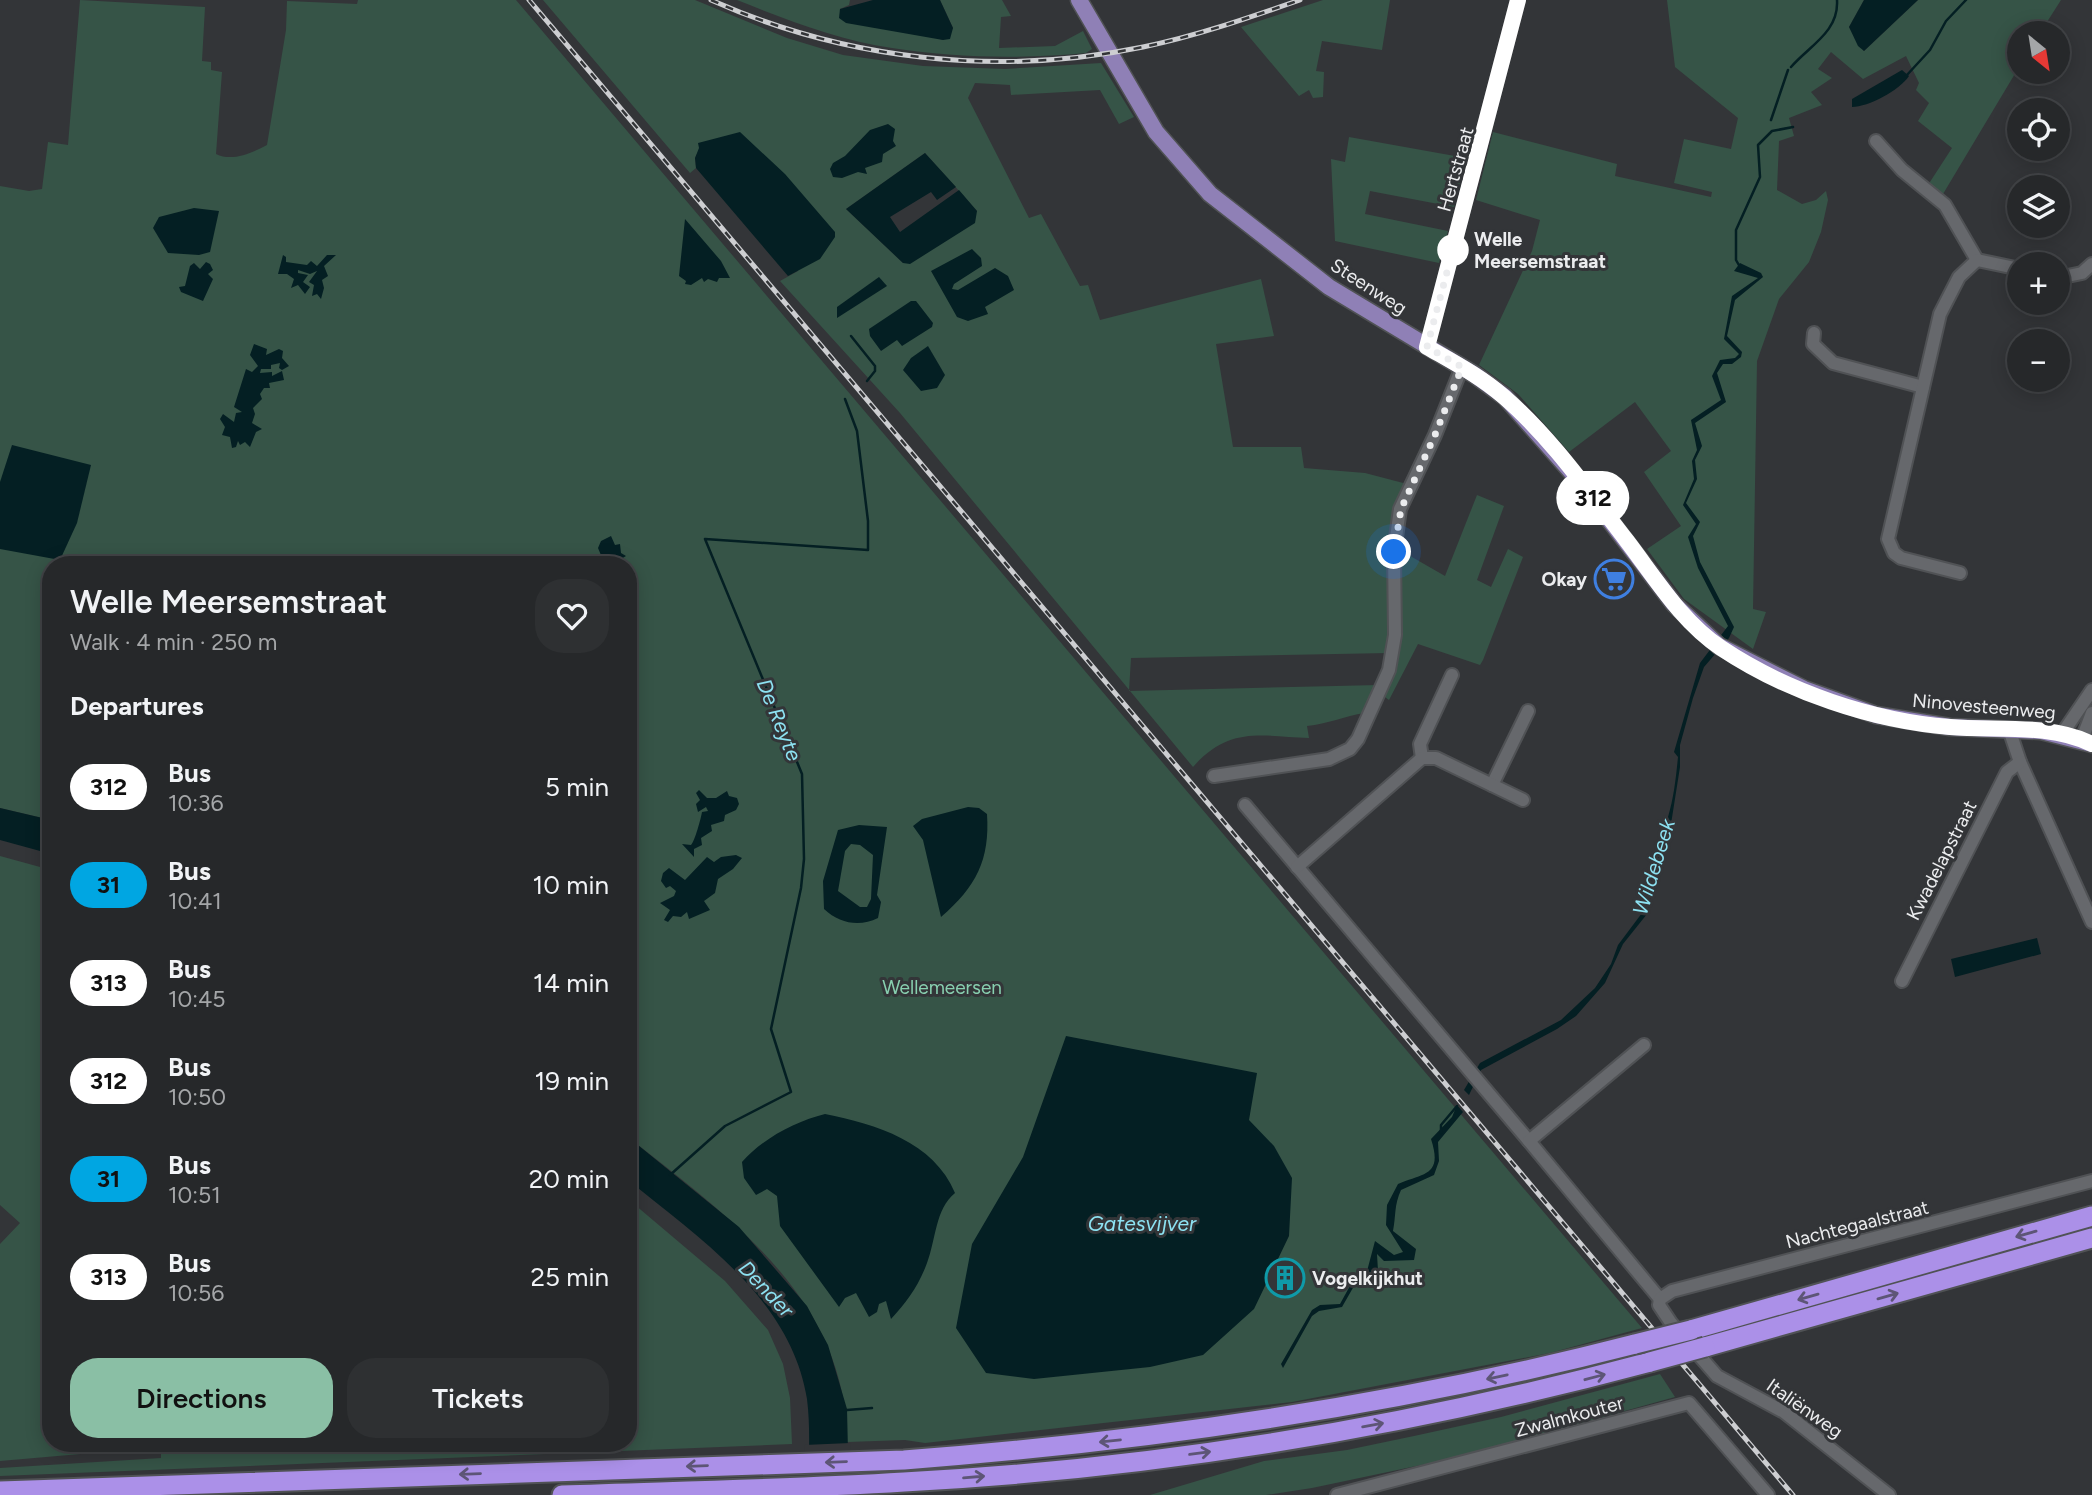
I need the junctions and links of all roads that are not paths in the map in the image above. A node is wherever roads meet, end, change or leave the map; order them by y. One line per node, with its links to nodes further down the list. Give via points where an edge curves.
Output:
1 (1079, 0): 9 (main road, Steenweg, via 1156,132 1210,194 1329,287)
2 (1518, 0): 9 (street, Hertstraat)
3 (1876, 141): 4 (street, via 1902,170 1945,205)
4 (1977, 260): 6 (street); 11 (street, via 1959,277 1940,314)
5 (2092, 264): 7 (street)
6 (2007, 266)
7 (2070, 277)
8 (1814, 333): 11 (street, via 1813,344 1833,363)
9 (1427, 347): 10 (main road, Steenweg)
10 (1462, 367): 13 (main road, Steenweg, via 1505,397 1532,426 1674,604); 23 (street, via 1401,509 1394,552 1395,635 1389,670 1358,739 1350,749 1329,759)
11 (1923, 387): 12 (street, via 1889,546 1901,558)
12 (1960, 573)
13 (1719, 646): 18 (main road, Ninovesteenweg, via 1804,689 1876,715 1950,727)
14 (1452, 676): 21 (street, via 1420,744)
15 (2092, 690): 19 (street)
16 (1528, 711): 24 (street)
17 (2092, 713): 20 (street)
18 (2009, 729): 19 (main road, Ninovesteenweg); 22 (street)
19 (2062, 734): 20 (main road, Ninovesteenweg)
20 (2087, 741)
21 (1422, 758): 24 (street, via 1436,758); 27 (street)
22 (2021, 762): 28 (street); 29 (street, Kwadelapstraat, via 2007,772)
23 (1214, 776)
24 (1492, 785): 25 (street)
25 (1523, 800)
26 (1245, 805): 27 (street)
27 (1297, 867): 31 (street)
28 (2092, 922)
29 (1902, 981)
30 (1644, 1045): 31 (street)
31 (1529, 1141): 35 (street)
32 (2092, 1181): 35 (street, Nachtegaalstraat, via 1672,1291)
33 (2092, 1216): 36 (highway, one-way to 36, bridge, via 1545,1367 1275,1419 904,1460)
34 (2092, 1238): 38 (highway, one-way to 34, bridge, via 906,1482 1195,1454 1306,1436 1552,1388)
35 (1660, 1298): 40 (street, Italiënweg, via 1659,1305 1671,1323 1717,1376 1784,1412)
36 (0, 1491)
37 (1339, 1494): 39 (street, Zwalmkouter, via 1689,1403)
38 (562, 1495)
39 (1768, 1495)
40 (1889, 1495)

